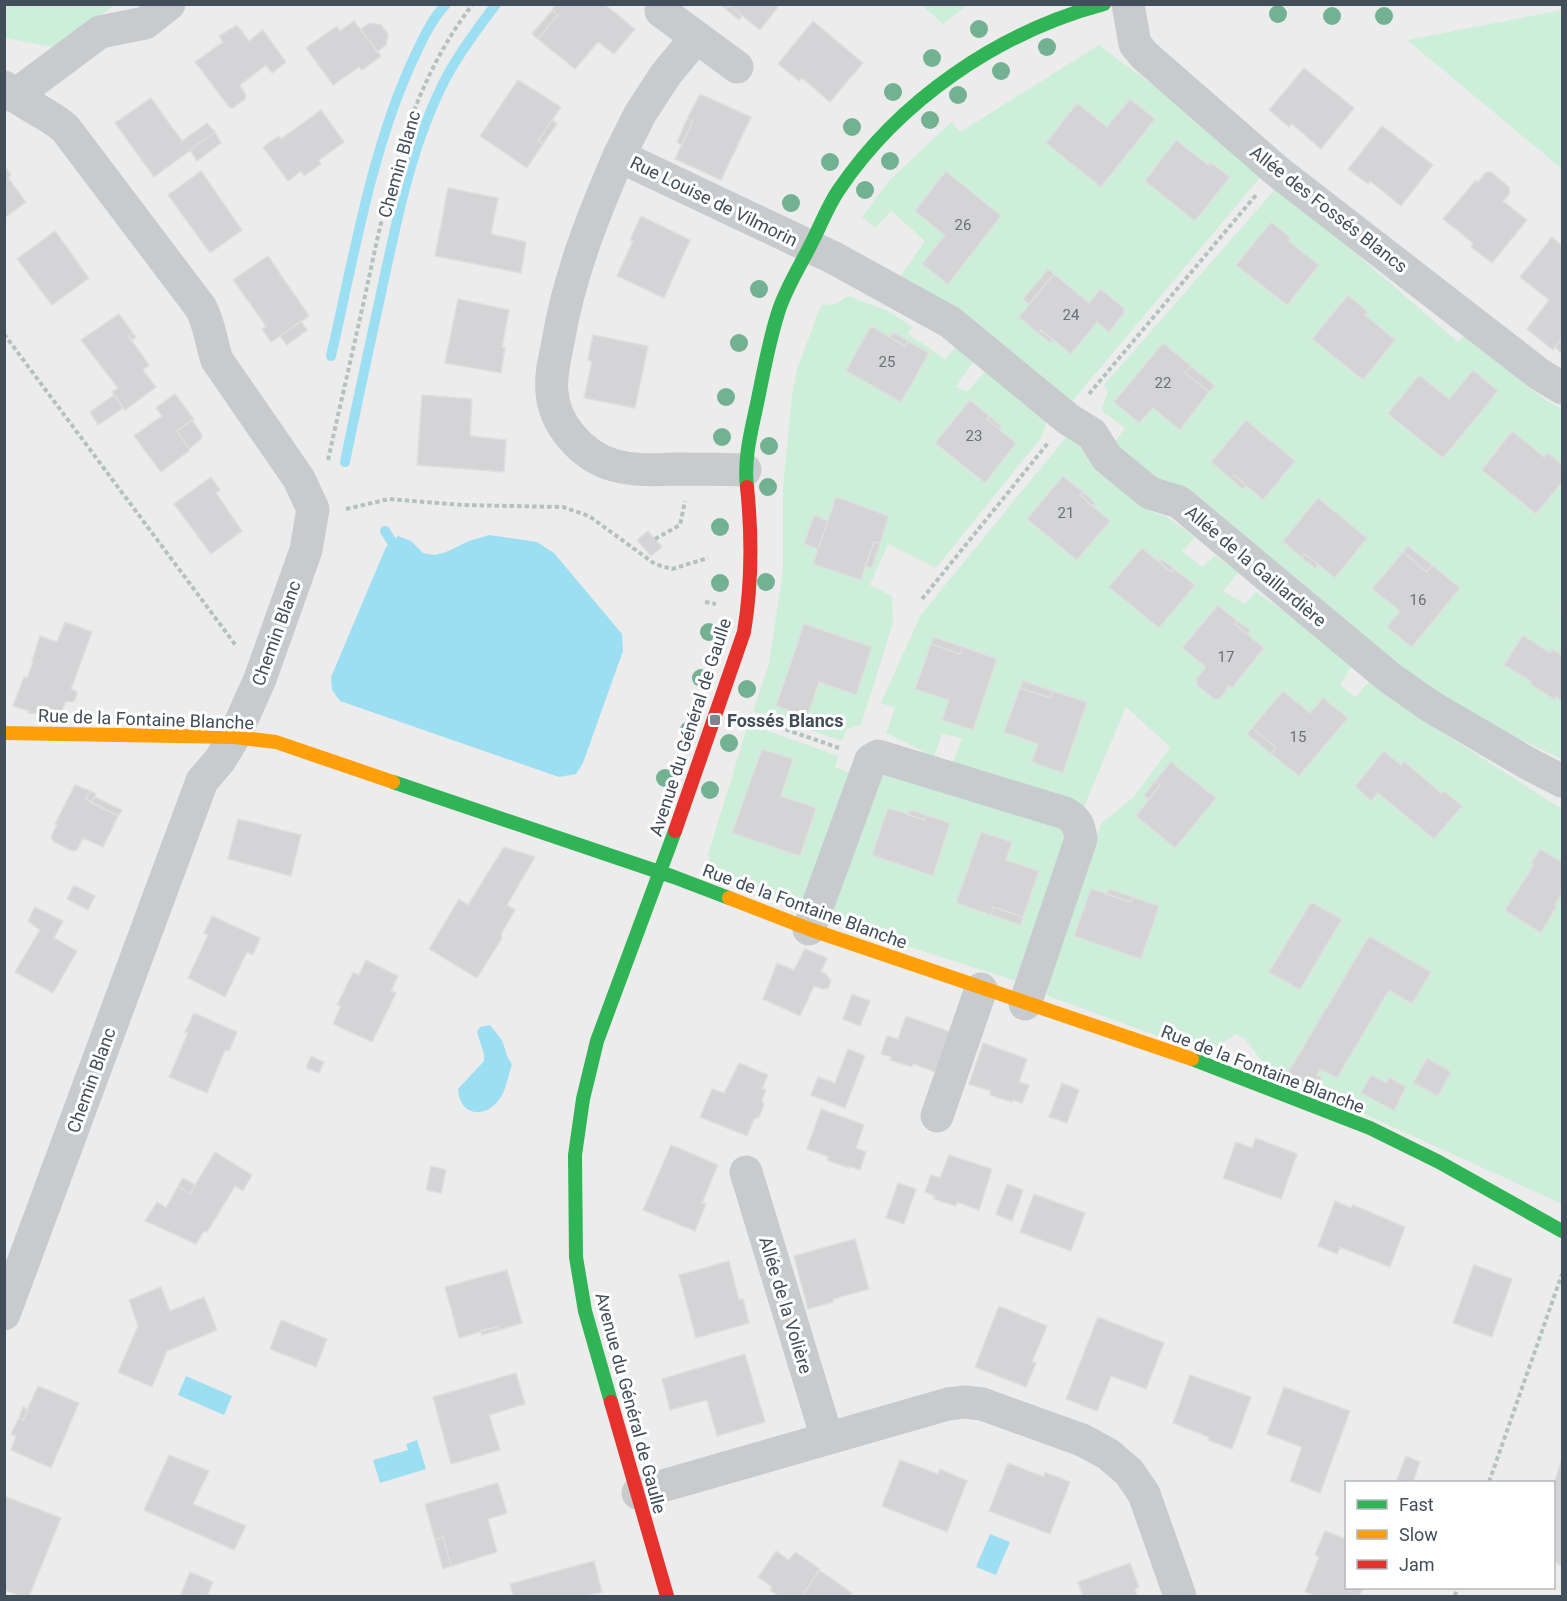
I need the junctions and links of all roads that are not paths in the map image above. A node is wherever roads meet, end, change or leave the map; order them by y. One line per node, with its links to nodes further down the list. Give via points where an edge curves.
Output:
1 (169, 4): 7 (street, via 145,23 100,32)
2 (1104, 4): 9 (street, Avenue du Général de Gaulle, via 1031,30 971,63 922,98 873,146 837,192)
3 (1128, 4): 10 (street, Allée des Fossés Blancs, via 1136,44 1144,55 1277,171 1539,374)
4 (661, 11): 5 (street)
5 (696, 38): 6 (street); 8 (street, Rue Louise de Vilmorin, via 640,114)
6 (737, 67)
7 (9, 92): 13 (street, Chemin Blanc, via 65,128 201,308 217,360 299,479 313,509 306,550 260,679)
8 (620, 156): 9 (street, Rue Louise de Vilmorin); 11 (street, Rue Louise de Vilmorin, via 596,208 570,285 552,371 558,416 569,435 587,452 611,465 637,470)
9 (809, 246): 11 (street, Avenue du Général de Gaulle, via 778,312); 14 (street, Allée de la Gaillardière, via 951,322 1068,419 1092,434 1107,458 1150,493 1179,502 1390,678 1430,706)
10 (1563, 388)
11 (745, 470): 15 (street, Avenue du Général de Gaulle, via 751,525 744,632)
12 (4, 733): 13 (street, Rue de la Fontaine Blanche)
13 (234, 737): 15 (street, Rue de la Fontaine Blanche, via 276,742); 22 (street, Chemin Blanc, via 202,780)
14 (1563, 781)
15 (660, 873): 16 (street, Rue de la Fontaine Blanche); 24 (street, Avenue du Général de Gaulle, via 597,1041 574,1155 576,1257 585,1311)
16 (809, 929): 17 (street, Rue de la Fontaine Blanche); 18 (street, via 871,760 878,756 1065,813 1080,827 1081,839)
17 (981, 989): 18 (street, Rue de la Fontaine Blanche); 19 (street)
18 (1025, 1004): 21 (street, Rue de la Fontaine Blanche, via 1200,1062 1370,1128)
19 (937, 1116)
20 (746, 1172): 23 (street, Allée de la Volière)
21 (1563, 1231)
22 (4, 1314)
23 (827, 1438): 24 (street); 26 (street, via 965,1402 982,1404 1082,1440 1108,1454 1129,1472 1144,1494)
24 (638, 1492): 25 (street, Avenue du Général de Gaulle)
25 (667, 1596)
26 (1180, 1596)

